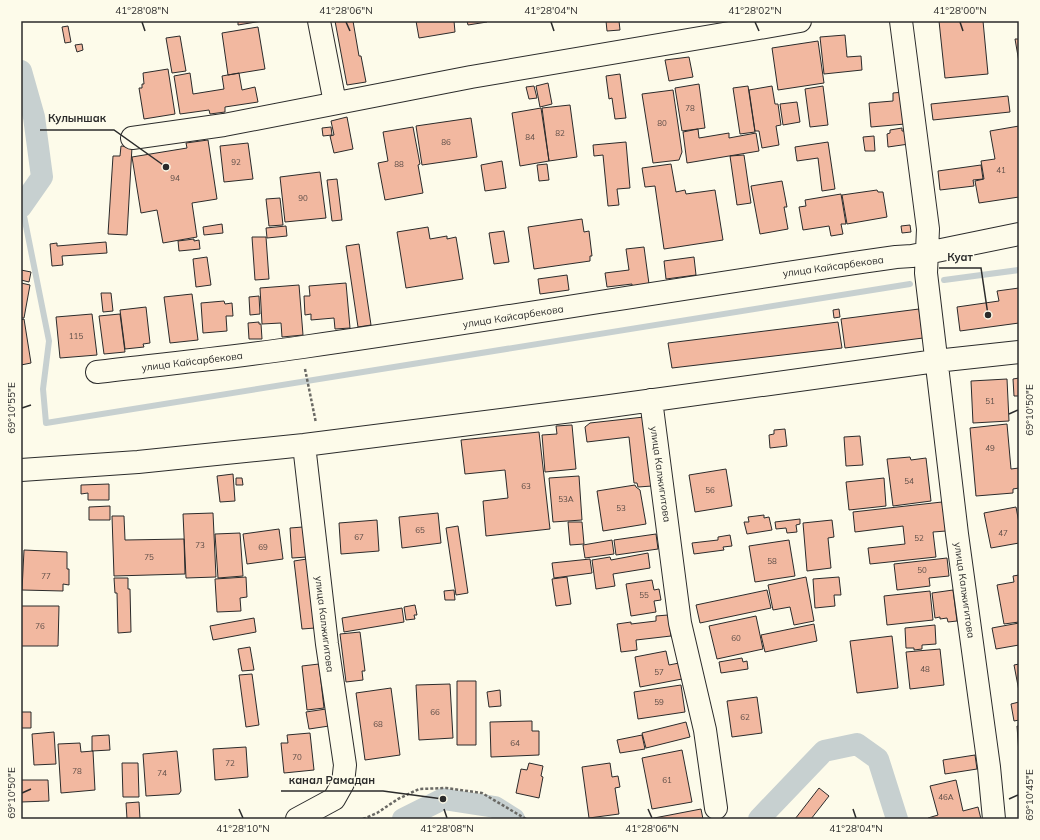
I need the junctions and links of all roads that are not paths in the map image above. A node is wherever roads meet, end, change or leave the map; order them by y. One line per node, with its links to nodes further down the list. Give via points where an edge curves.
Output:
1 (319, 21): 4 (street)
2 (800, 21): 4 (street)
3 (901, 21): 7 (street, via 928,229)
4 (335, 103): 5 (street, via 224,125)
5 (132, 138)
6 (1019, 234): 7 (street, улица Кайсарбекова)
7 (927, 252): 9 (street, улица Калжигитова, via 926,273); 10 (street, улица Кайсарбекова, via 308,347)
8 (1019, 352): 9 (street)
9 (936, 361): 11 (street); 16 (street, улица Калжигитова)
10 (98, 372)
11 (651, 400): 12 (street); 14 (street, улица Калжигитова, via 680,623 705,730)
12 (304, 445): 13 (street, via 138,462); 15 (street, улица Калжигитова, via 327,644 345,765 343,783 334,799)
13 (21, 470)
14 (716, 808)
15 (297, 819)
16 (994, 819)

